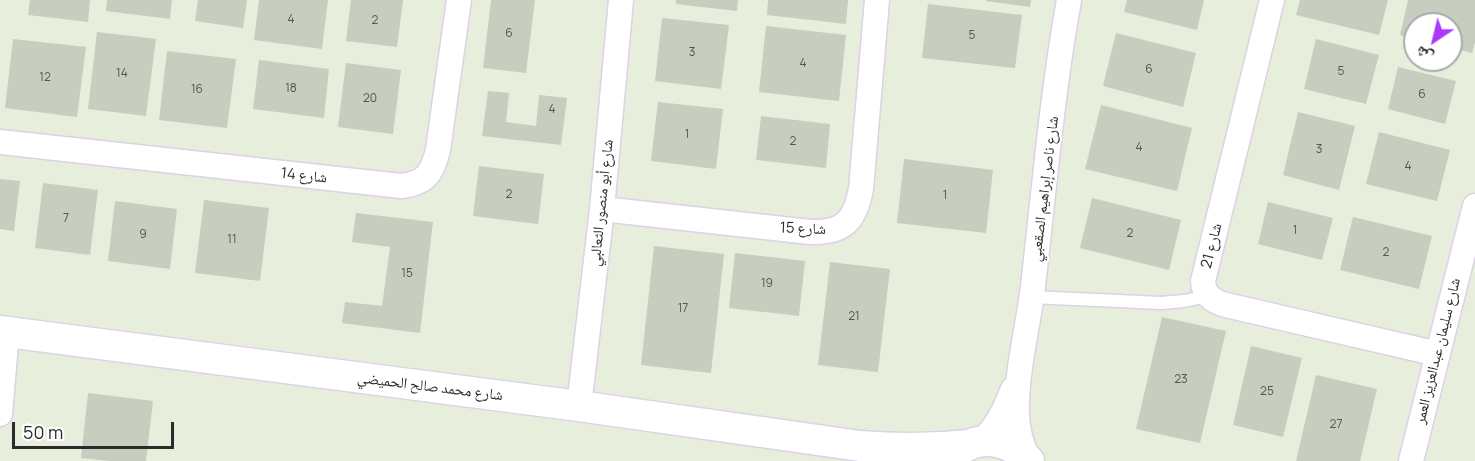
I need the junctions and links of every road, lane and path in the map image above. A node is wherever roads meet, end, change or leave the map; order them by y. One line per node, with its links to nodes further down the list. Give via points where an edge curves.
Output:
1 (459, 0): 6 (street, شارع 14, via 438,150 430,172 418,183 400,186)
2 (621, 0): 8 (street, شارع أبو منصور الثعالبي)
3 (877, 0): 8 (street, شارع 15, via 861,189 848,223 834,231 810,232)
4 (1069, 0): 10 (street, شارع ناصر إبراهيم الصقعبي)
5 (1272, 0): 9 (street, شارع 21, via 1203,281)
6 (0, 142)
7 (1475, 206): 12 (street, شارع سليمان عبدالعزيز العمر)
8 (602, 209): 14 (street, شارع أبو منصور الثعالبي)
9 (1208, 296): 10 (lane, via 1148,303); 12 (street, via 1221,304)
10 (1032, 297): 13 (street, شارع ناصر إبراهيم الصقعبي)
11 (3, 331): 14 (street, شارع محمد صالح الحميضي); 15 (street)
12 (1438, 354): 20 (street, شارع سليمان عبدالعزيز العمر)
13 (1018, 378): 17 (street, شارع ناصر إبراهيم الصقعبي, via 990,433); 19 (street, شارع ناصر إبراهيم الصقعبي, via 1018,428)
14 (579, 406): 16 (street, شارع محمد صالح الحميضي)
15 (0, 414)
16 (860, 446): 17 (street, شارع محمد صالح الحميضي); 18 (street, شارع محمد صالح الحميضي)
17 (966, 449): 19 (street, شارع محمد صالح الحميضي, via 991,441 1002,443)
18 (887, 461)
19 (1029, 461)
20 (1411, 461)

